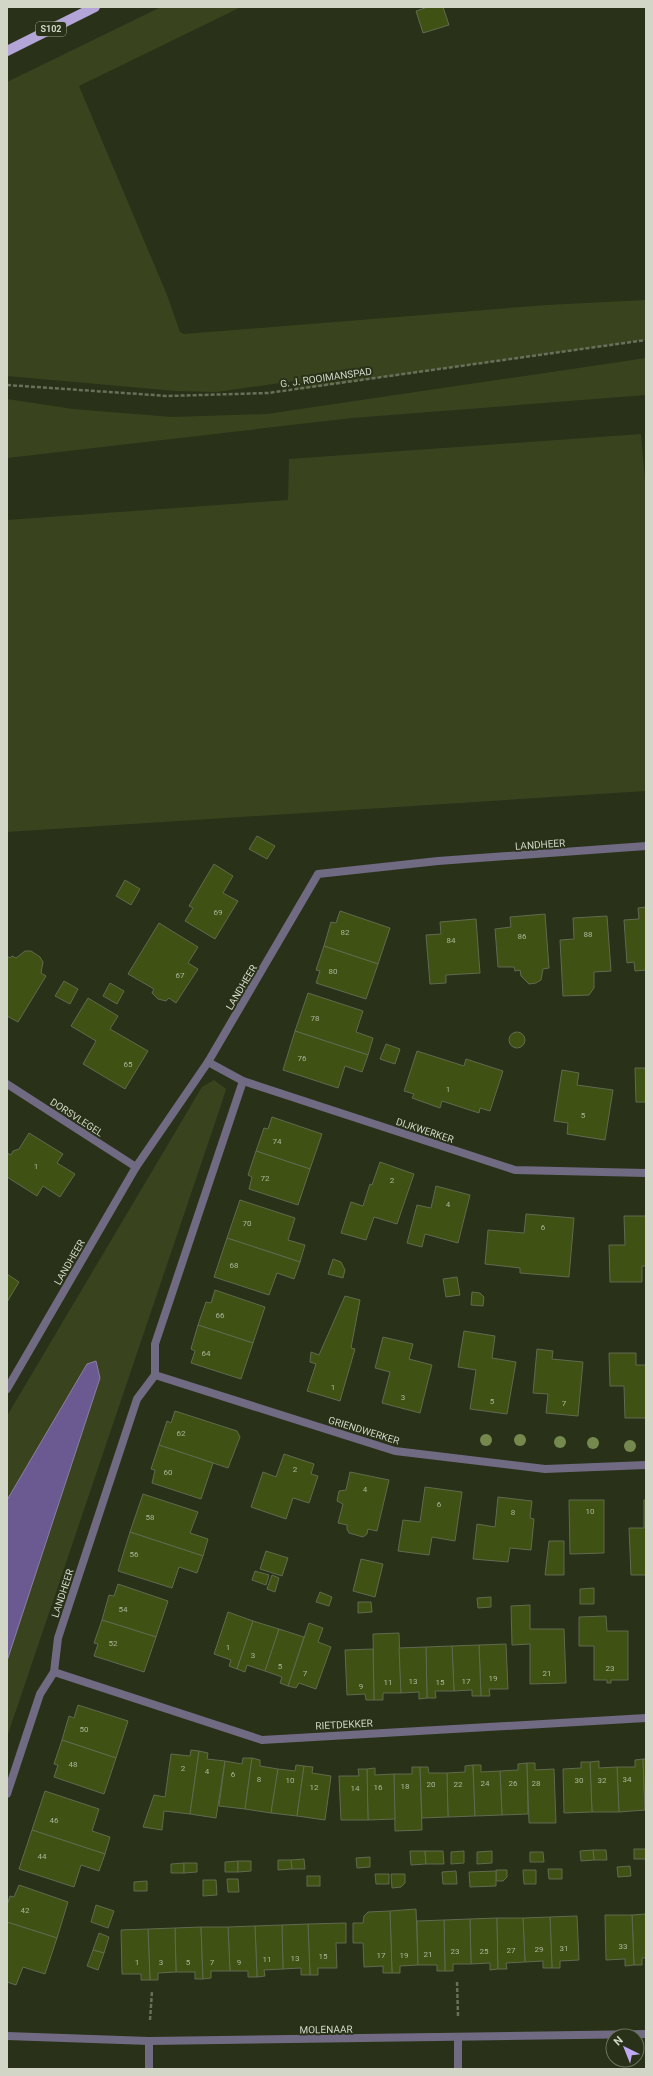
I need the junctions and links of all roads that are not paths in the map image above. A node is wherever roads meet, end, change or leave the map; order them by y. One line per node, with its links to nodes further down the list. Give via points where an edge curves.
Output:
1 (95, 7): 2 (main road, S102)
2 (7, 51)
3 (646, 846): 4 (street, LANDHEER, via 438,861 318,874)
4 (208, 1062): 5 (street, DIJKWERKER); 7 (street, LANDHEER)
5 (243, 1081): 8 (street, DIJKWERKER, via 515,1170); 9 (street, via 155,1344)
6 (7, 1084): 7 (street, DORSVLEGEL)
7 (136, 1167): 10 (street, LANDHEER)
8 (646, 1172)
9 (155, 1375): 11 (street, GRIENDWERKER, via 395,1451 545,1469); 12 (street, LANDHEER, via 137,1399 58,1638)
10 (7, 1389)
11 (646, 1465)
12 (54, 1672): 13 (street, RIETDEKKER, via 262,1740); 14 (street, LANDHEER, via 40,1694)
13 (646, 1718)
14 (7, 1794)
15 (646, 2034): 17 (street, MOLENAAR)
16 (7, 2036): 18 (street, MOLENAAR)
17 (458, 2037): 18 (street, MOLENAAR); 20 (street)
18 (149, 2041): 19 (street)
19 (150, 2069)
20 (458, 2069)

